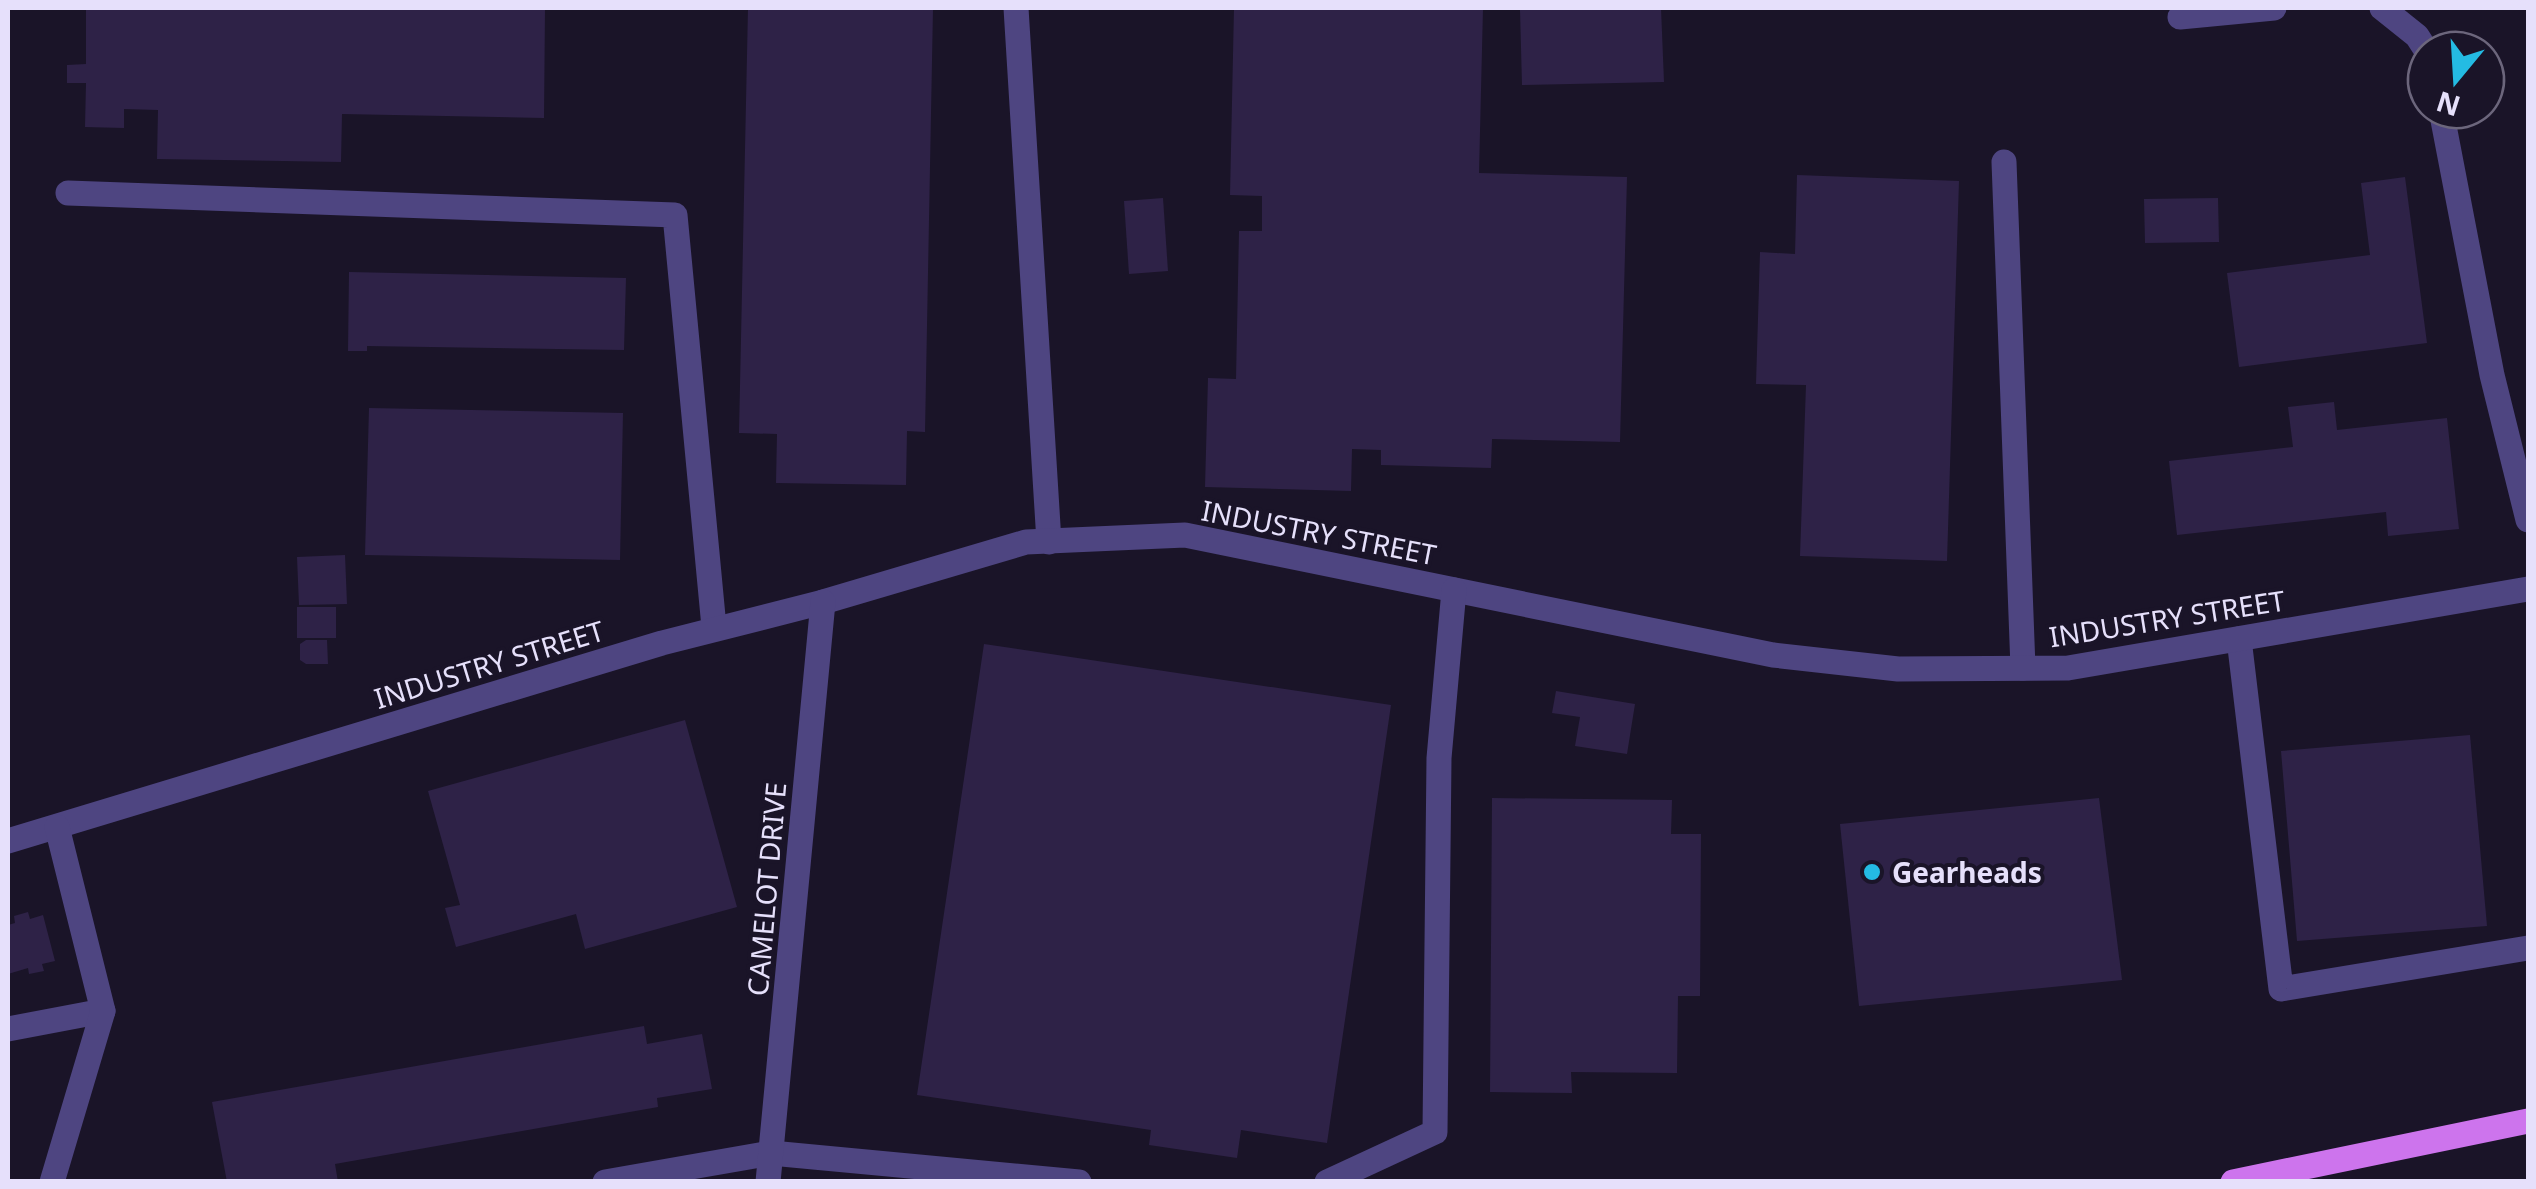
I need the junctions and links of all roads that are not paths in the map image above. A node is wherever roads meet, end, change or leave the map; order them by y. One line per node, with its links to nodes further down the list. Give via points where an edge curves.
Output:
1 (1016, 8): 10 (street)
2 (2274, 8): 4 (street)
3 (2382, 8): 5 (street)
4 (2180, 17)
5 (2410, 30)
6 (2445, 130): 9 (street, via 2492,376)
7 (2004, 162): 16 (street)
8 (68, 193): 14 (street, via 676,215)
9 (2528, 520)
10 (1049, 542): 11 (street, INDUSTRY STREET, via 1185,536); 13 (street, INDUSTRY STREET, via 1026,542)
11 (1454, 590): 16 (street, INDUSTRY STREET, via 1773,654 1898,669); 28 (street, via 1440,758 1434,1132)
12 (2528, 590): 15 (street, INDUSTRY STREET)
13 (823, 602): 14 (street, INDUSTRY STREET); 23 (street, CAMELOT DRIVE)
14 (714, 628): 17 (street, INDUSTRY STREET)
15 (2239, 638): 16 (street, INDUSTRY STREET, via 2068,668); 19 (street, via 2281,988)
16 (2023, 668)
17 (57, 827): 18 (street, INDUSTRY STREET); 20 (street)
18 (8, 841)
19 (2528, 948)
20 (103, 1011): 21 (street); 24 (street)
21 (8, 1029)
22 (2528, 1122): 29 (main road)
23 (771, 1153): 25 (street); 26 (street, CAMELOT DRIVE); 27 (street)
24 (52, 1182)
25 (605, 1182)
26 (768, 1182)
27 (1078, 1182)
28 (1326, 1182)
29 (2233, 1182)

